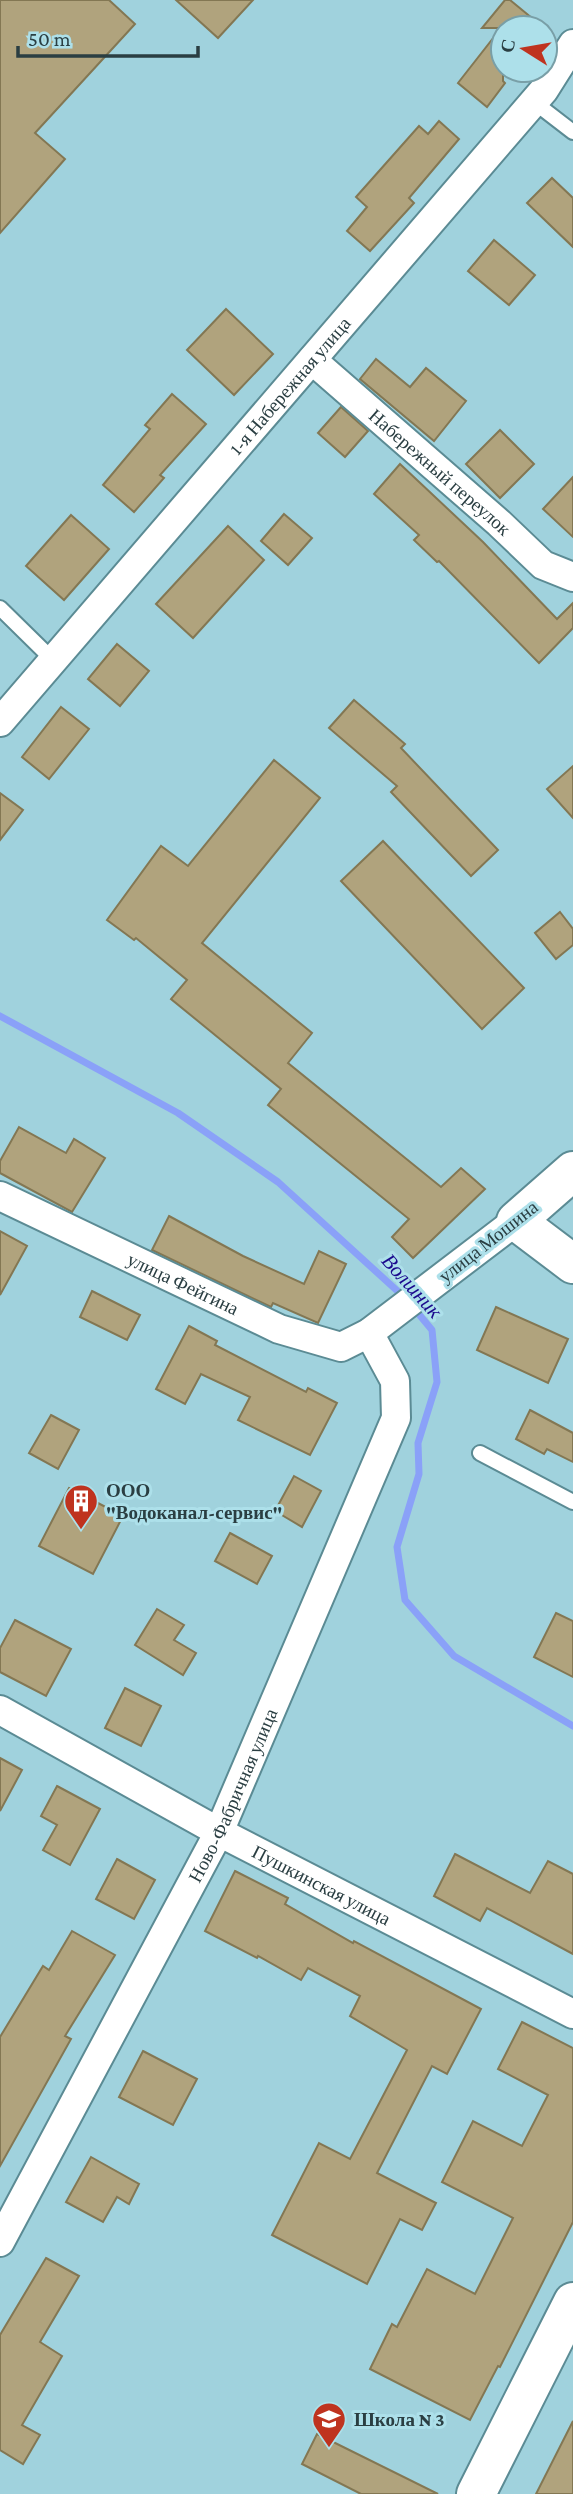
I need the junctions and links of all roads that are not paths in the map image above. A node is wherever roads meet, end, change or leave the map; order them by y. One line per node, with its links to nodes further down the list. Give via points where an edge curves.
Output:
1 (573, 44): 2 (street, 1-я Набережная улица)
2 (534, 102): 3 (lane); 4 (street, 1-я Набережная улица)
3 (573, 132)
4 (312, 360): 5 (street, Набережный переулок, via 543,565); 7 (street, 1-я Набережная улица)
5 (573, 577)
6 (0, 608): 7 (lane)
7 (53, 660): 8 (street, 1-я Набережная улица)
8 (0, 722)
9 (573, 1171): 11 (main road, улица Мошина)
10 (0, 1196): 13 (street, улица Фейгина, via 279,1329 341,1347)
11 (516, 1221): 12 (main road); 13 (street, улица Мошина)
12 (573, 1264)
13 (369, 1334): 17 (street, Ново-Фабричная улица, via 395,1381 396,1418)
14 (480, 1453): 15 (lane)
15 (573, 1503)
16 (0, 1710): 17 (street, Пушкинская улица)
17 (219, 1832): 18 (street, Пушкинская улица); 19 (street, Ново-Фабричная улица)
18 (573, 2014)
19 (0, 2242)
20 (573, 2302): 21 (main road)
21 (476, 2494)

